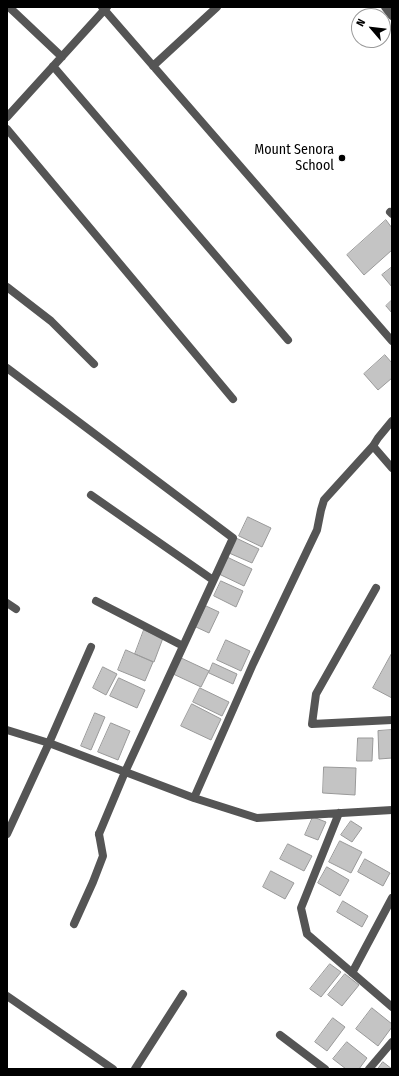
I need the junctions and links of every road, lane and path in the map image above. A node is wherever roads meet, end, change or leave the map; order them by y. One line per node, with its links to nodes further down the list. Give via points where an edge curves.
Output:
1 (9, 7): 6 (street)
2 (217, 7): 8 (street)
3 (385, 7): 5 (street)
4 (104, 8): 6 (street); 8 (street)
5 (392, 16)
6 (62, 57): 7 (street)
7 (54, 66): 9 (street); 13 (street)
8 (153, 66): 14 (street)
9 (10, 108): 10 (street)
10 (7, 117)
11 (7, 128): 17 (street)
12 (7, 287): 15 (street, via 51,321)
13 (288, 340)
14 (392, 341)
15 (94, 364)
16 (7, 368): 22 (street, via 233,538)
17 (233, 399)
18 (392, 421): 19 (street)
19 (373, 446): 20 (street); 33 (street, via 324,500 317,530)
20 (392, 468)
21 (91, 495): 22 (street)
22 (213, 580): 27 (street)
23 (376, 588): 29 (street, via 316,694 312,724)
24 (96, 601): 27 (street)
25 (7, 603): 26 (street)
26 (16, 609)
27 (183, 646): 32 (street)
28 (91, 647): 31 (street)
29 (392, 720)
30 (7, 730): 31 (street)
31 (49, 743): 32 (street); 36 (street)
32 (125, 772): 33 (street); 38 (street, via 99,834 103,856)
33 (194, 798): 35 (street, via 257,818)
34 (392, 810): 35 (street)
35 (338, 813): 39 (street, via 301,908 306,934)
36 (7, 834)
37 (392, 898): 39 (street)
38 (74, 924)
39 (352, 973): 42 (street)
40 (183, 994): 46 (street)
41 (7, 996): 45 (street)
42 (392, 1007)
43 (280, 1035): 47 (street)
44 (392, 1042): 48 (street)
45 (114, 1069)
46 (135, 1069)
47 (325, 1069)
48 (370, 1069)

